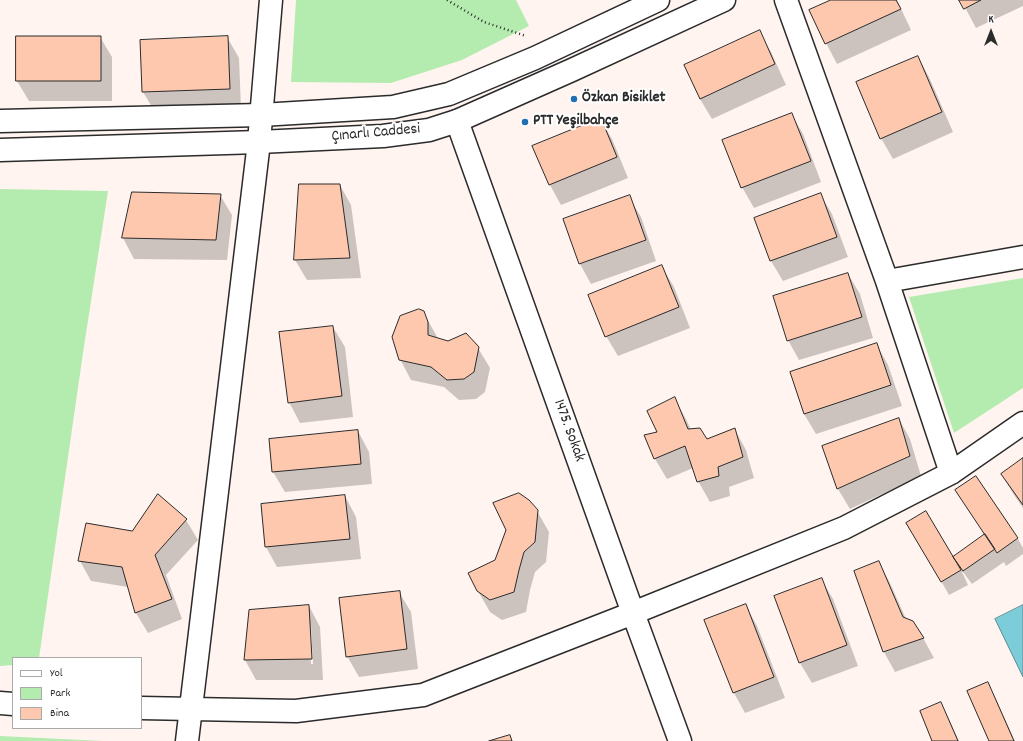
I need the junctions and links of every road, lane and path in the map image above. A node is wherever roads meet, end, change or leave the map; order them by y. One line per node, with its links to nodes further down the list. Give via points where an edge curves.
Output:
1 (271, 0): 7 (street)
2 (446, 0): 6 (path, via 484,22)
3 (658, 0): 7 (street, Çınarlı Caddesi, via 535,58 449,94 393,107)
4 (724, 0): 9 (street, Çınarlı Caddesi)
5 (786, 0): 13 (street)
6 (529, 38)
7 (261, 115): 8 (street, Çınarlı Caddesi); 10 (street)
8 (0, 121)
9 (457, 121): 10 (street, Çınarlı Caddesi, via 429,130 383,136); 16 (street, 1475. Sokak)
10 (259, 142): 11 (street, Çınarlı Caddesi); 20 (street)
11 (0, 150)
12 (1023, 257): 13 (street)
13 (886, 281): 15 (street)
14 (1023, 422): 15 (street)
15 (951, 474): 16 (street, via 844,528)
16 (632, 613): 20 (street, via 423,695 296,711); 22 (street, 1475. Sokak)
17 (0, 703): 18 (street)
18 (12, 704)
19 (142, 708): 20 (street)
20 (191, 709): 21 (street)
21 (186, 741)
22 (680, 741)

